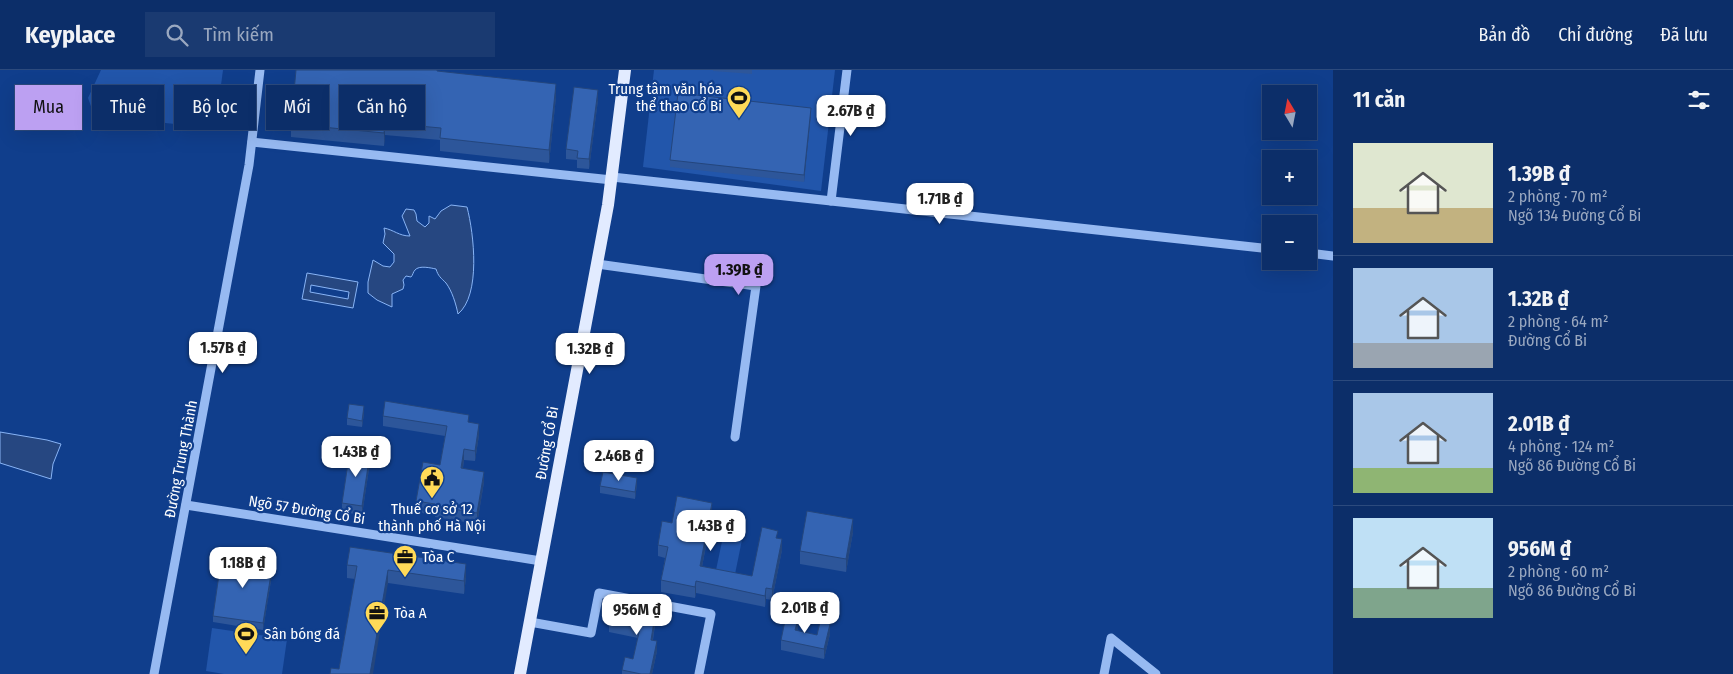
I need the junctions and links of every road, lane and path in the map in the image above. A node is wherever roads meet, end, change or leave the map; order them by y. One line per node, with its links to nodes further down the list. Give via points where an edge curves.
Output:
1 (260, 70): 4 (street, Đường Trung Thành)
2 (625, 70): 5 (main road, Đường Cổ Bi)
3 (847, 70): 6 (street)
4 (252, 142): 5 (street); 12 (street, Đường Trung Thành)
5 (612, 179): 6 (street); 10 (main road, Đường Cổ Bi)
6 (831, 201): 7 (street)
7 (1262, 248)
8 (1317, 255): 9 (street)
9 (1333, 256)
10 (596, 264): 11 (street, via 756,286); 13 (main road, Đường Cổ Bi)
11 (735, 438)
12 (186, 505): 13 (street, Ngõ 57 Đường Cổ Bi); 15 (street, Đường Trung Thành)
13 (541, 561): 14 (main road, Đường Cổ Bi)
14 (530, 622): 16 (main road, Đường Cổ Bi); 17 (street, via 591,634 599,593 711,614)
15 (154, 674)
16 (520, 674)
17 (699, 674)
18 (1104, 674): 19 (street, via 1111,638)
19 (1156, 674)

